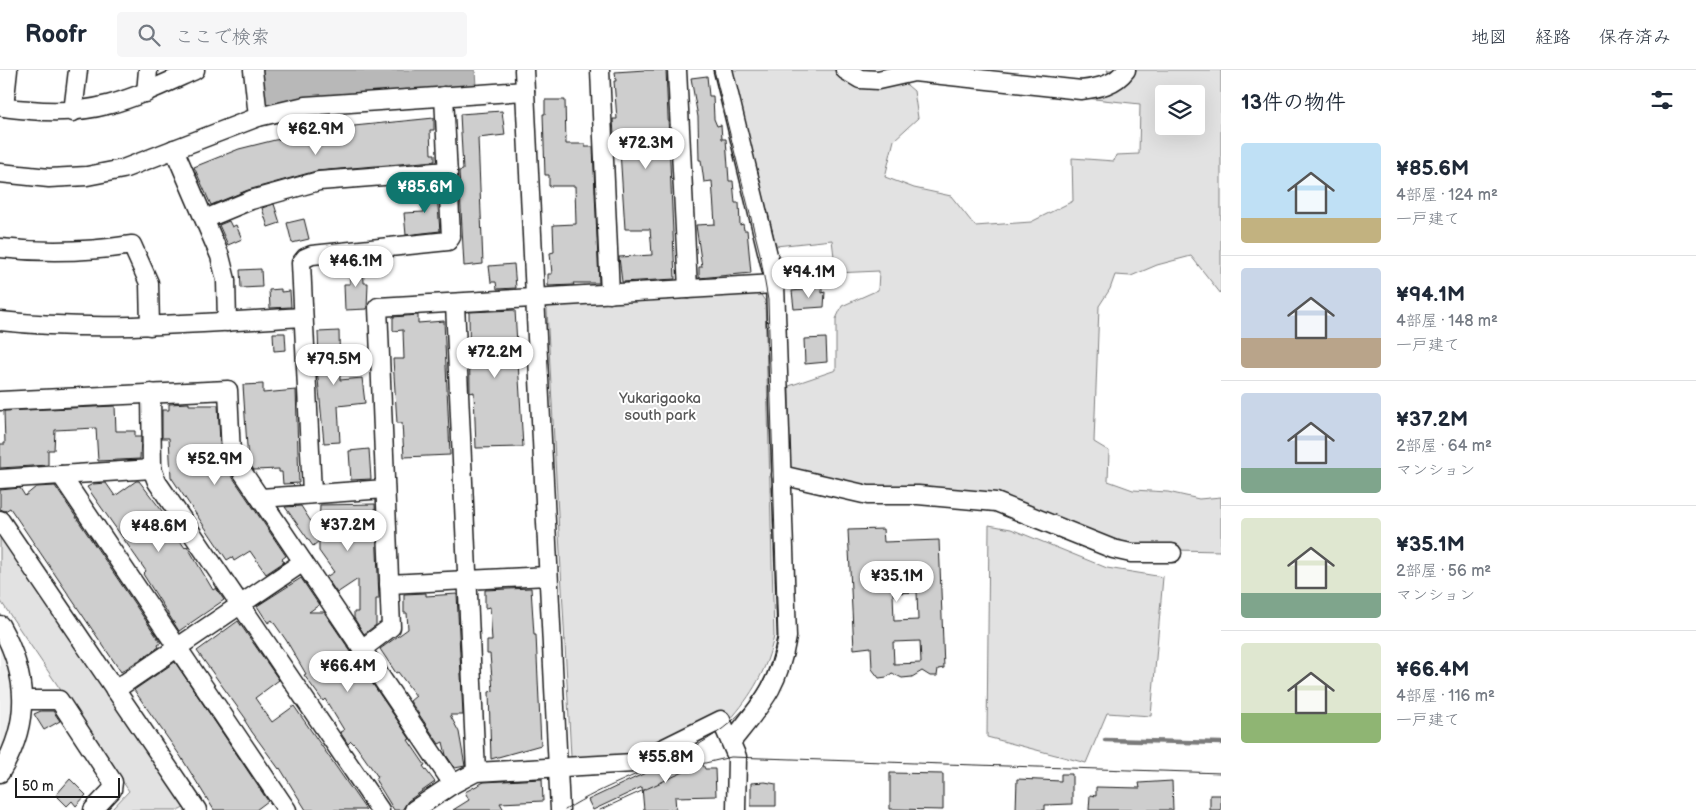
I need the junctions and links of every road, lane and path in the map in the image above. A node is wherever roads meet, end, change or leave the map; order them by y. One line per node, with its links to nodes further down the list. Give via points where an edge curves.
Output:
1 (8, 70): 15 (street)
2 (78, 70): 16 (street)
3 (148, 70): 13 (street)
4 (195, 70): 13 (street)
5 (252, 70): 17 (street)
6 (524, 70): 12 (street)
7 (600, 70): 25 (street)
8 (677, 70): 24 (street)
9 (723, 70): 23 (street)
10 (845, 70): 11 (street, via 860,79 878,80 914,72 1081,90 1113,82)
11 (1126, 70)
12 (525, 91): 14 (street); 26 (street)
13 (146, 93): 16 (street, via 117,104)
14 (444, 96): 17 (street, via 306,106); 19 (street)
15 (2, 107): 16 (street)
16 (73, 112)
17 (258, 117): 18 (street)
18 (174, 149): 20 (street, via 123,170 87,176 49,178); 21 (street)
19 (448, 171): 21 (street, via 320,181 251,200); 28 (street, via 452,237 448,241 305,258 301,263)
20 (0, 173)
21 (205, 220): 30 (street, via 224,272)
22 (0, 248): 31 (street, via 57,252 95,251 132,245 149,283)
23 (775, 284): 24 (street); 36 (street)
24 (688, 289): 25 (street)
25 (610, 294): 26 (street)
26 (534, 298): 27 (street); 44 (street)
27 (455, 304): 38 (street, via 378,307); 45 (street)
28 (302, 317): 30 (street); 39 (street)
29 (0, 321): 31 (street, via 61,327)
30 (227, 322): 31 (street)
31 (150, 326)
32 (151, 393): 33 (street); 34 (street); 40 (street, via 228,390 231,456)
33 (0, 401)
34 (152, 469): 35 (street); 47 (street, via 157,482)
35 (61, 475): 37 (street); 49 (street)
36 (781, 475): 42 (street, via 868,495 918,495 996,502 1113,549 1131,553); 53 (street, via 784,655 772,689)
37 (0, 479)
38 (385, 489): 39 (street); 46 (street)
39 (312, 493): 40 (street)
40 (261, 498): 43 (street)
41 (0, 520): 51 (street)
42 (1172, 553)
43 (303, 562): 47 (street); 50 (street)
44 (548, 576): 45 (street); 54 (street)
45 (467, 580): 46 (street); 55 (street)
46 (389, 584): 50 (street, via 391,627)
47 (240, 605): 49 (street); 61 (street)
48 (0, 625): 52 (street, via 18,664)
49 (178, 647): 51 (street); 60 (street)
50 (362, 649): 57 (street)
51 (115, 690): 59 (street)
52 (23, 700): 56 (street, via 18,734); 58 (street, via 58,700 113,782 112,790)
53 (732, 741): 54 (street, via 722,720 634,763); 64 (street, via 737,757)
54 (558, 768): 55 (street); 63 (street)
55 (476, 772): 57 (street)
56 (0, 773)
57 (453, 784): 62 (street)
58 (93, 810)
59 (197, 810)
60 (287, 810)
61 (380, 810)
62 (414, 810)
63 (560, 810)
64 (736, 810)

